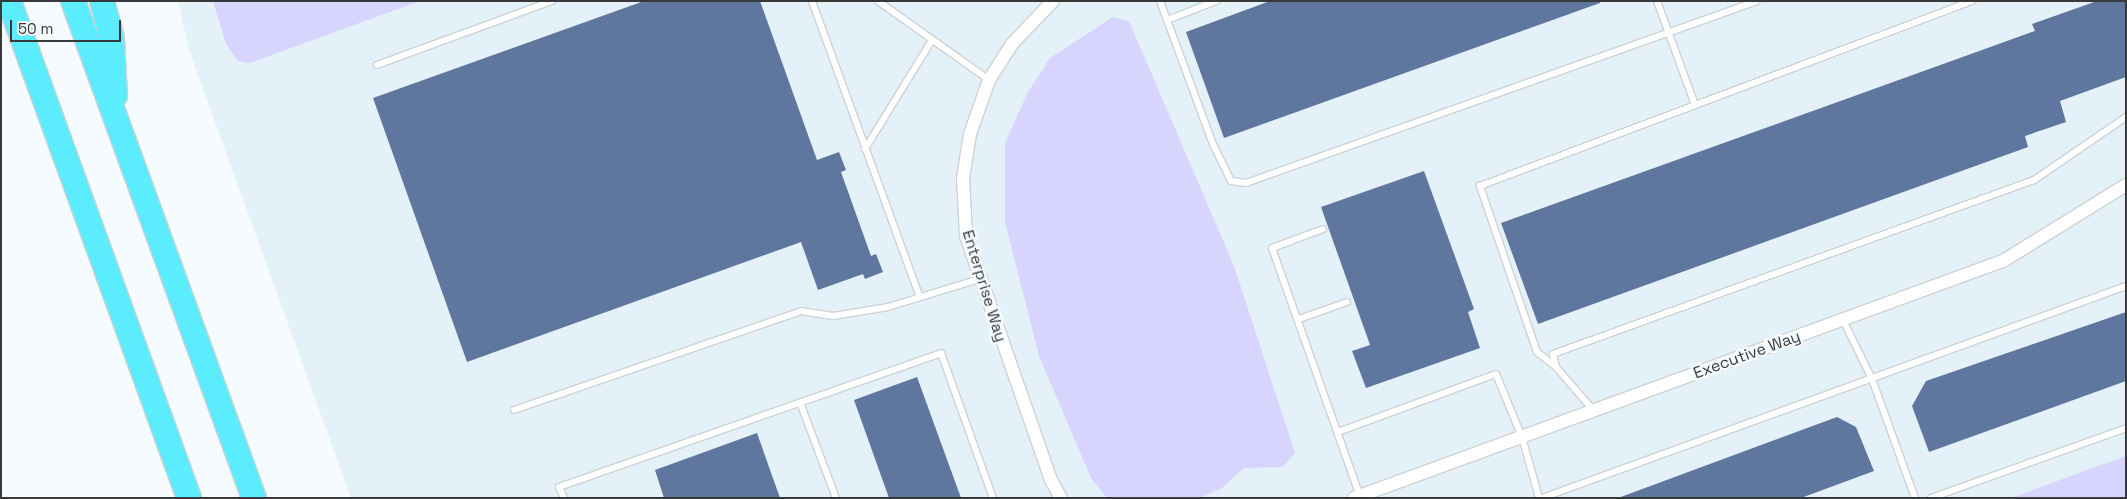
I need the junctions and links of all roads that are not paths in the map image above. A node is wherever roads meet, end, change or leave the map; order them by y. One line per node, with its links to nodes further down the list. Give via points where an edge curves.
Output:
1 (10, 1): 39 (highway)
2 (72, 1): 20 (highway)
3 (102, 1): 20 (highway, via 112,39)
4 (552, 1): 16 (lane)
5 (812, 1): 21 (lane)
6 (878, 1): 15 (lane)
7 (1053, 1): 17 (street, Enterprise Way, via 1012,44)
8 (1160, 1): 13 (lane)
9 (1216, 1): 13 (lane)
10 (1657, 1): 14 (lane)
11 (1757, 1): 14 (lane)
12 (1972, 1): 18 (lane)
13 (1167, 20): 14 (lane, via 1231,181 1246,183)
14 (1668, 32): 18 (lane)
15 (932, 40): 17 (lane); 21 (lane)
16 (377, 65)
17 (989, 80): 24 (street, Enterprise Way, via 970,134 963,178 966,236)
18 (1694, 105): 30 (lane, via 1480,186 1537,352)
19 (2126, 117): 30 (lane, via 2034,180 1553,354)
20 (117, 123): 40 (highway)
21 (865, 149): 26 (lane)
22 (2125, 187): 29 (street, Executive Way, via 2003,260)
23 (1323, 229): 28 (lane, via 1272,248)
24 (979, 279): 26 (lane); 44 (street, Enterprise Way, via 1050,480)
25 (2126, 286): 31 (lane)
26 (920, 297): 33 (lane, via 834,316 802,311)
27 (1347, 302): 28 (lane)
28 (1299, 319): 36 (lane)
29 (1844, 320): 31 (lane); 34 (street, Executive Way)
30 (1556, 367): 34 (lane)
31 (1872, 379): 45 (lane); 46 (lane)
32 (801, 405): 41 (lane, via 560,487); 42 (lane); 43 (lane, via 941,353)
33 (514, 410)
34 (1594, 411): 37 (street, Executive Way)
35 (2126, 428): 47 (lane)
36 (1338, 432): 37 (lane, via 1496,374); 38 (lane)
37 (1522, 437): 38 (street, Executive Way); 45 (lane)
38 (1358, 497)
39 (189, 498)
40 (254, 498)
41 (564, 498)
42 (836, 498)
43 (993, 498)
44 (1061, 498)
45 (1540, 498)
46 (1915, 498)
47 (1931, 498)

